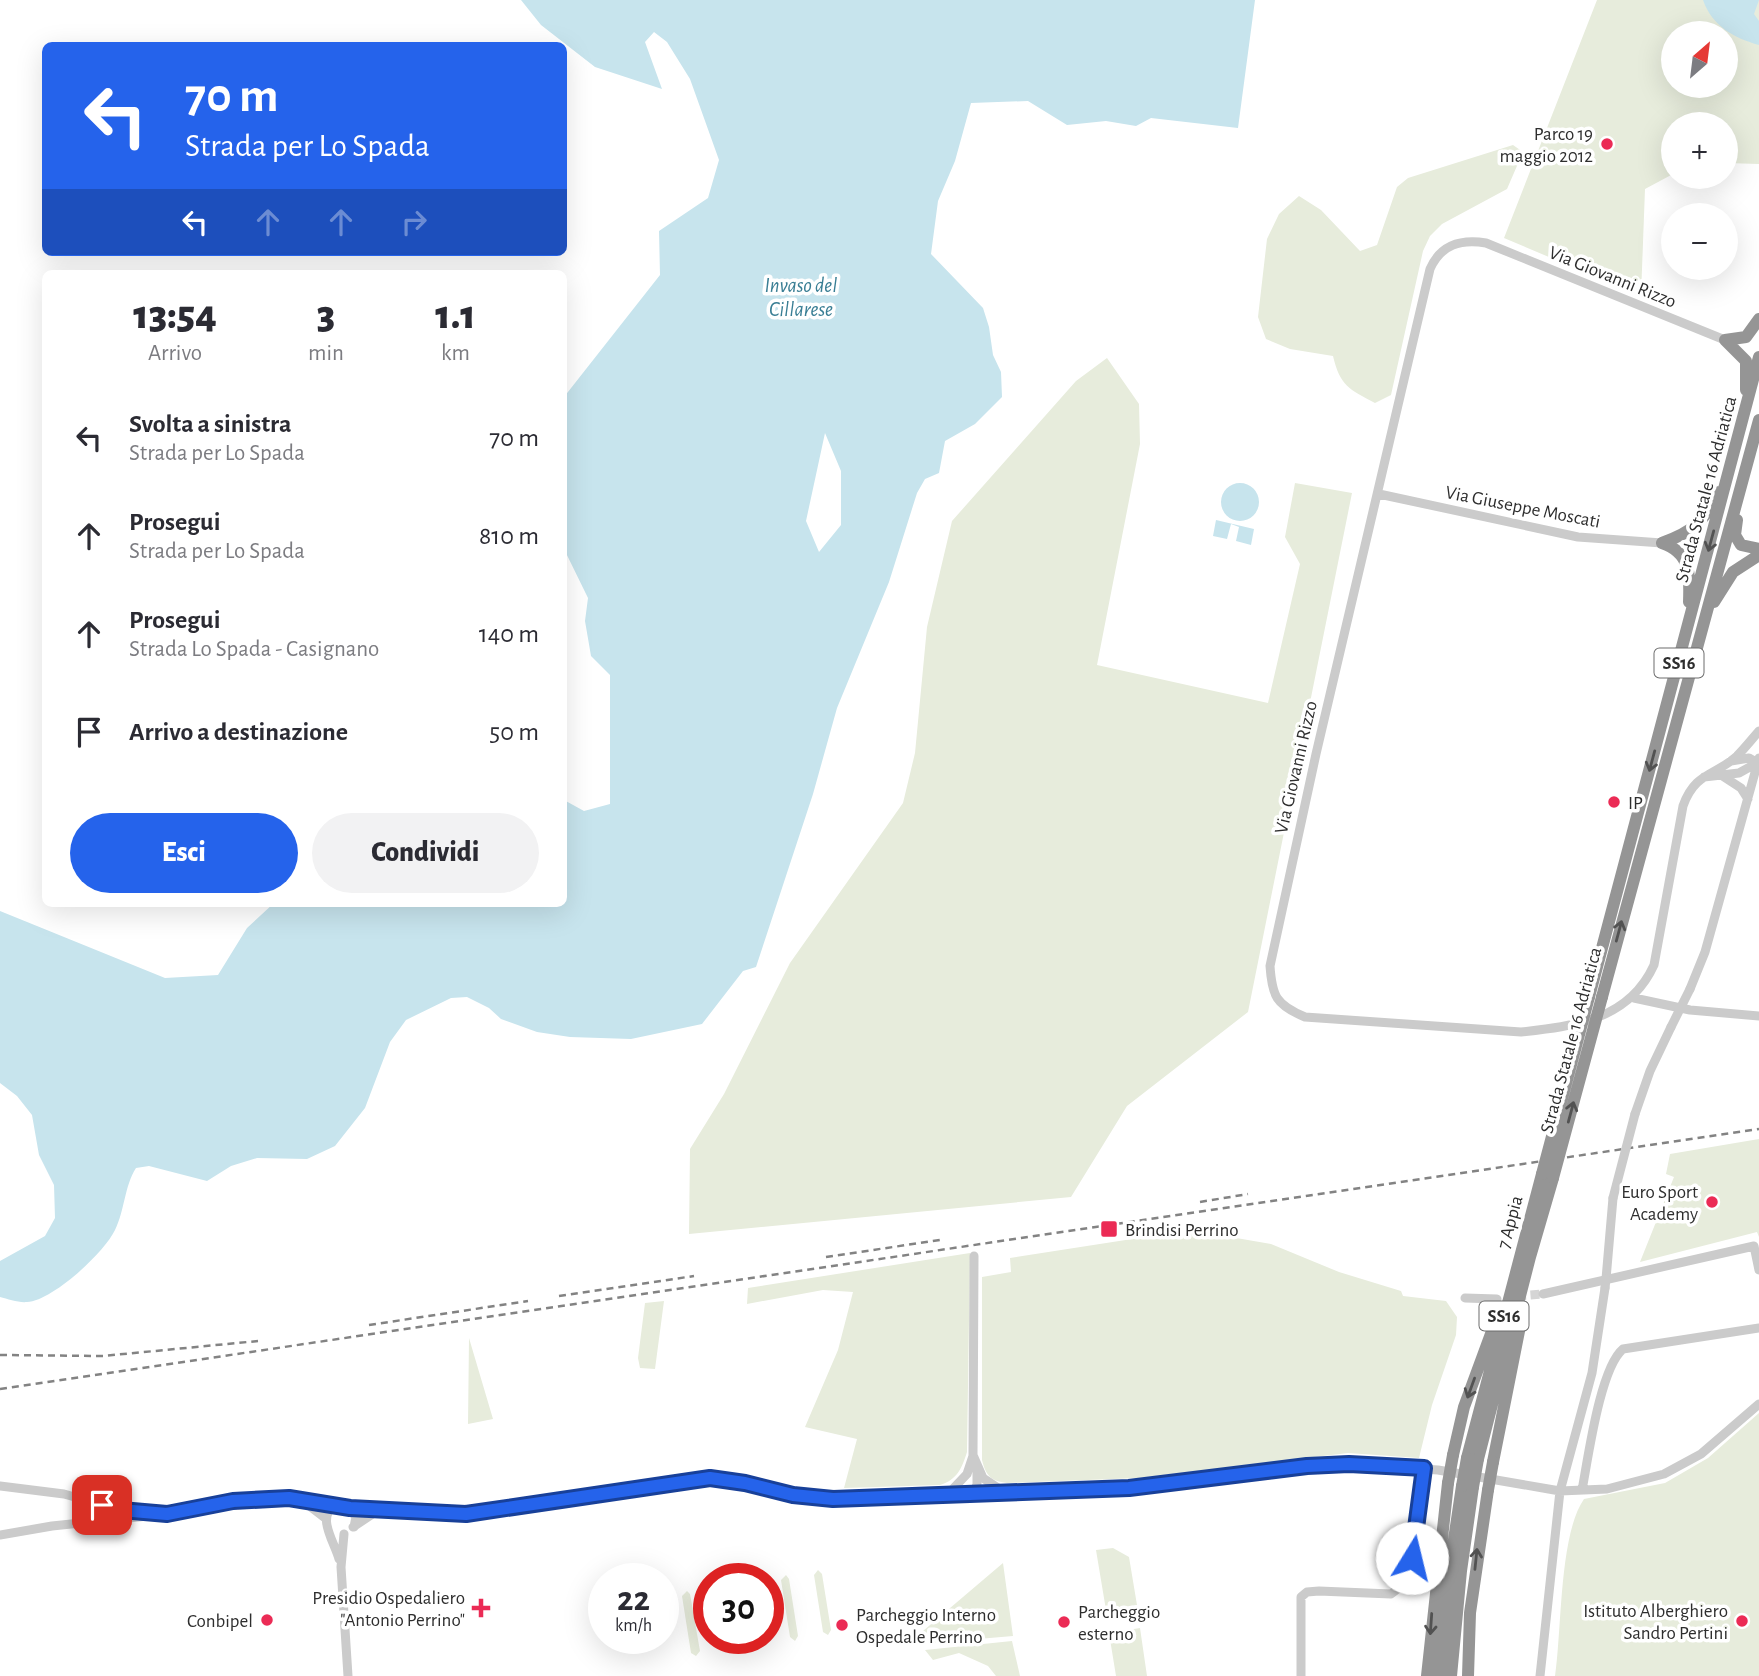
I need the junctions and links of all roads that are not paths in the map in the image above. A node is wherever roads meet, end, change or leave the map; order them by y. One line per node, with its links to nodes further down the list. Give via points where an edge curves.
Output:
1 (1759, 319): 2 (highway, via 1746,337)
2 (1725, 340): 4 (highway, via 1746,361); 8 (street, Via Giovanni Rizzo, via 1486,243 1467,240 1449,246 1435,257 1430,269)
3 (1759, 357): 4 (highway, Strada Statale 16 Adriatica / SS16)
4 (1746, 411): 6 (highway, Strada Statale 16 Adriatica / SS16)
5 (1759, 420): 7 (highway, Strada Statale 16 Adriatica / SS16)
6 (1731, 468): 9 (highway, via 1706,518 1694,529); 12 (highway, Strada Statale 16 Adriatica / SS16, one-way to 12)
7 (1745, 474): 10 (highway, via 1735,535 1741,545); 12 (highway, Strada Statale 16 Adriatica / SS16)
8 (1379, 494): 9 (street, Via Giuseppe Moscati, via 1578,537); 20 (street, Via Giovanni Rizzo, via 1286,887 1270,966 1272,990 1286,1009 1305,1017 1521,1032 1600,1017)
9 (1662, 543): 12 (highway, via 1682,553 1688,565)
10 (1759, 549)
11 (1759, 555): 12 (highway, via 1725,580)
12 (1694, 629): 19 (highway, Strada Statale 16 Adriatica / SS16)
13 (1759, 731): 15 (street, Via Giovanni Rizzo)
14 (1758, 760): 15 (street); 16 (street, via 1751,769); 18 (street)
15 (1730, 761): 17 (street, Via Giovanni Rizzo)
16 (1721, 775): 17 (street); 18 (street, via 1741,788)
17 (1703, 777): 20 (street, Via Giovanni Rizzo, via 1689,790 1683,806 1654,965)
18 (1748, 799): 36 (street, bridge, via 1705,951 1635,1114 1613,1198 1592,1373)
19 (1596, 997): 23 (highway, 7 Appia / SS16, bridge)
20 (1634, 998): 21 (street, via 1690,1010)
21 (1759, 1016)
22 (974, 1256): 30 (street)
23 (1525, 1256): 51 (highway, 7 Appia / SS16, bridge, via 1473,1458); 54 (highway, one-way to 54, bridge, via 1503,1290 1464,1407 1448,1483); 57 (highway, one-way to 23, bridge, via 1470,1613 1488,1490 1526,1299)
24 (1759, 1270): 25 (street, via 1755,1246)
25 (1543, 1294)
26 (1465, 1298): 27 (street)
27 (1497, 1298)
28 (1759, 1328): 35 (street, via 1623,1349 1617,1354 1606,1374)
29 (1759, 1404): 35 (street, via 1701,1454 1664,1474 1607,1489)
30 (973, 1455): 32 (street); 33 (street)
31 (1424, 1468): 36 (street); 37 (street, via 1307,1466 1129,1488); 52 (street, via 1408,1581 1391,1594 1319,1591 1301,1597)
32 (977, 1471): 37 (street); 39 (street)
33 (967, 1474): 38 (street); 39 (street)
34 (0, 1486): 44 (street, via 64,1494 121,1510)
35 (1582, 1490): 36 (street)
36 (1560, 1491): 58 (street)
37 (1005, 1493): 39 (street)
38 (948, 1494): 39 (street); 43 (street, via 813,1498 702,1478 491,1511)
39 (972, 1494)
40 (302, 1500): 41 (street); 44 (street, via 233,1501); 45 (street)
41 (335, 1505): 42 (street); 45 (street)
42 (350, 1508): 43 (street); 46 (street)
43 (381, 1508): 46 (street)
44 (167, 1514): 49 (street)
45 (325, 1518): 47 (street)
46 (354, 1527): 48 (street)
47 (331, 1532): 48 (street); 50 (street)
48 (344, 1534): 50 (street)
49 (0, 1535)
50 (341, 1567): 53 (street)
51 (1446, 1657): 55 (highway, SS16); 56 (highway, SS16)
52 (1301, 1672)
53 (348, 1676)
54 (1427, 1676)
55 (1439, 1676)
56 (1451, 1676)
57 (1468, 1676)
58 (1540, 1676)

